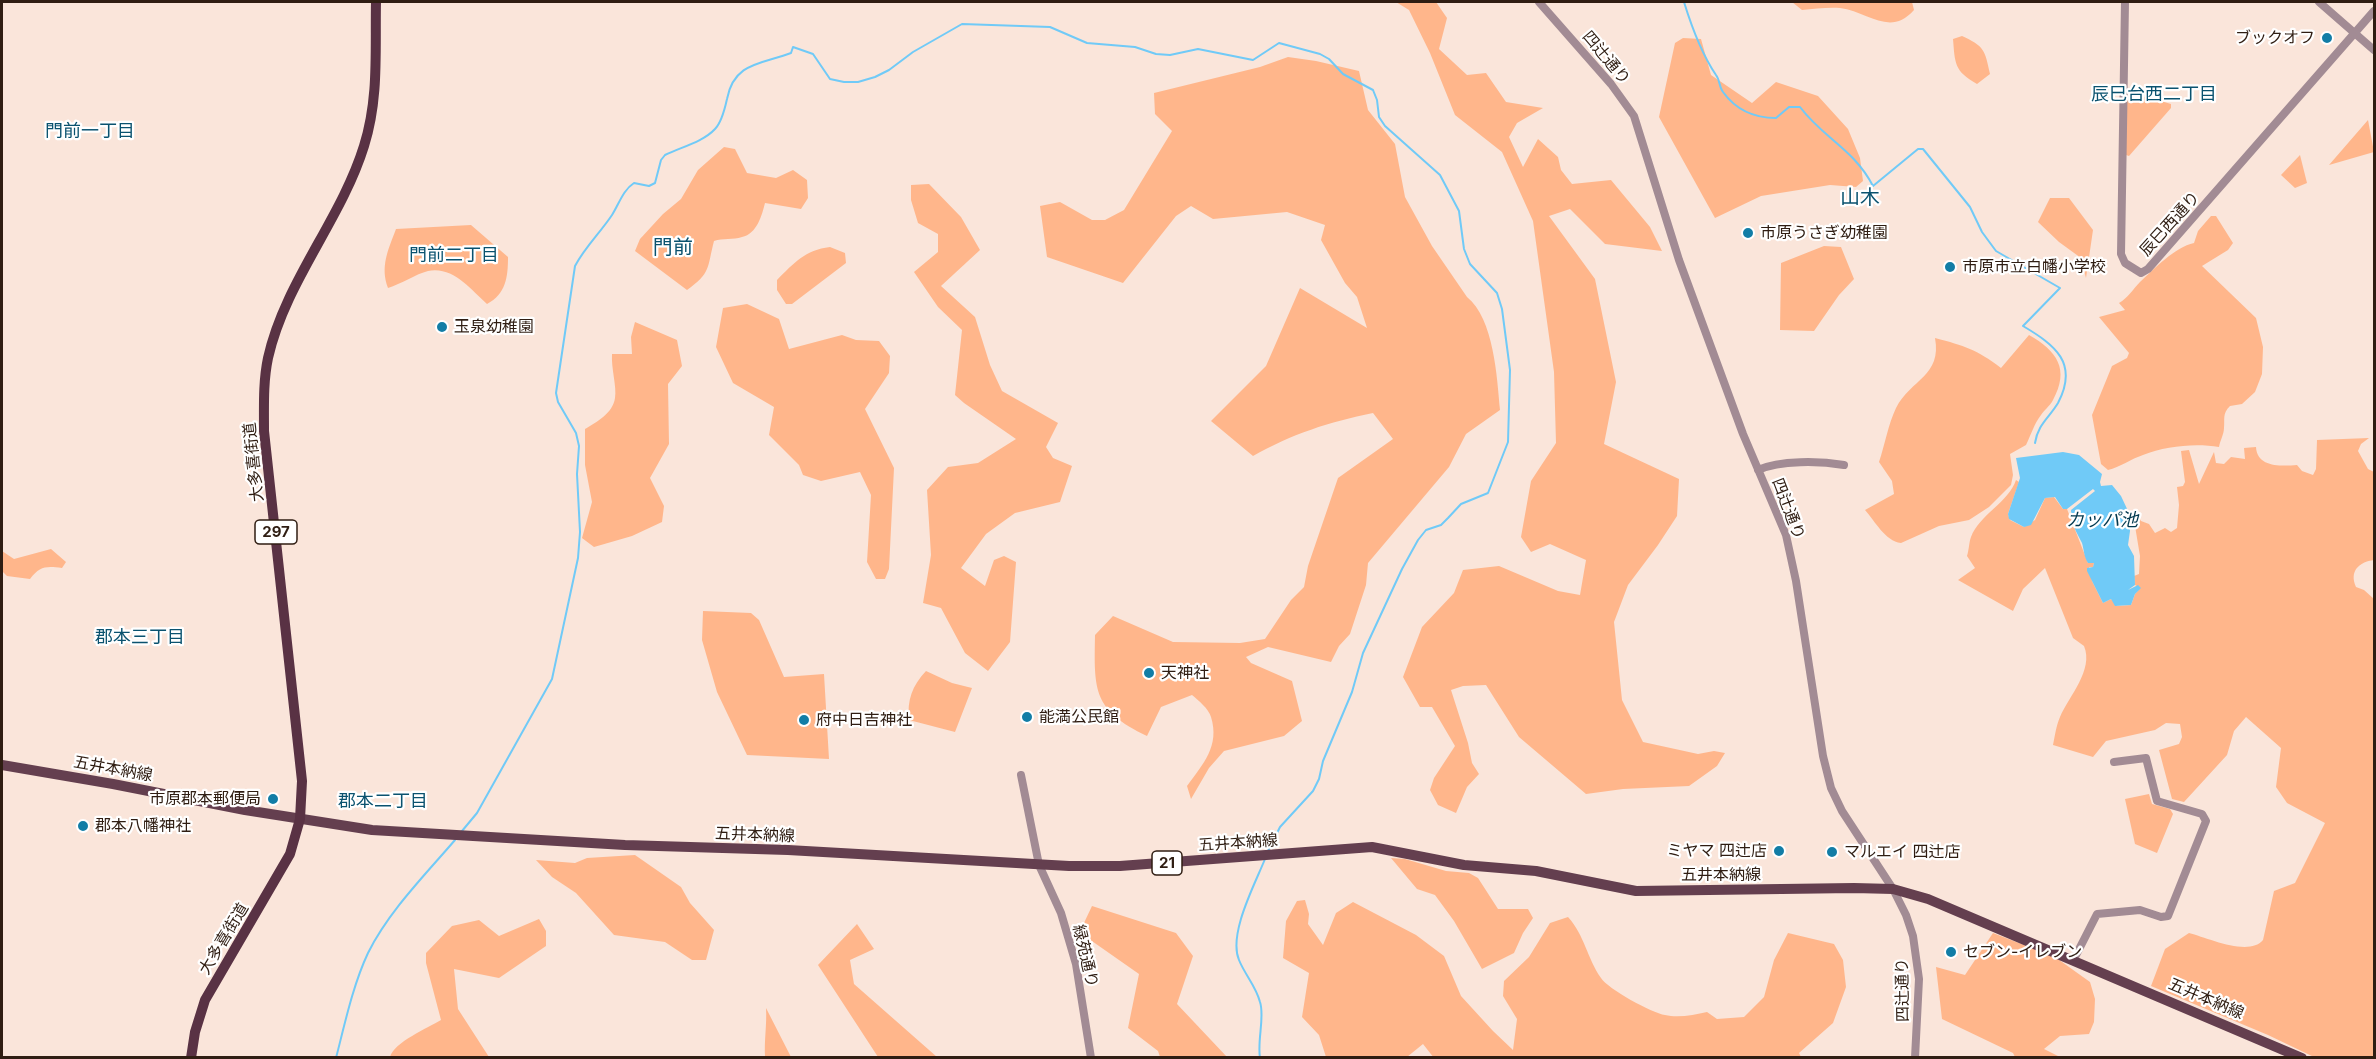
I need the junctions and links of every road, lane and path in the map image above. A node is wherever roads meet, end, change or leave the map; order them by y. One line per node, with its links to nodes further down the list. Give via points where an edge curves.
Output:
1 (376, 2): 13 (highway, 大多喜街道 / 297, via 376,90 364,146 283,313 265,377 264,431 302,781)
2 (1539, 2): 9 (street, 四辻通り, via 1634,116 1679,260)
3 (2126, 2): 6 (street, 辰巳西通り, via 2121,254 2125,263 2141,273)
4 (2319, 2): 6 (street)
5 (2374, 11): 6 (street)
6 (2356, 32): 7 (street)
7 (2374, 50)
8 (1844, 465): 9 (street, via 1772,464)
9 (1758, 470): 15 (street, 四辻通り, via 1789,543 1831,788)
10 (2114, 762): 16 (street, via 2146,758 2157,801 2202,814 2206,821 2168,916 2140,910 2097,914)
11 (2, 765): 13 (main road, 五井本納線 / 21)
12 (1021, 775): 14 (street, 緑苑通り)
13 (300, 819): 14 (main road, 五井本納線 / 21, via 396,831); 17 (highway, 大多喜街道 / 297, via 284,866 205,1000)
14 (1039, 865): 15 (main road, 五井本納線 / 21, via 1120,867 1372,847 1464,865 1536,871 1636,891); 18 (street, 緑苑通り, via 1061,914 1076,964)
15 (1893, 889): 16 (main road, 五井本納線 / 21, via 1928,899); 19 (street, 四辻通り, via 1906,915 1918,962)
16 (2073, 961): 20 (main road, 五井本納線 / 21)
17 (191, 1058)
18 (1091, 1058)
19 (1915, 1058)
20 (2302, 1058)

